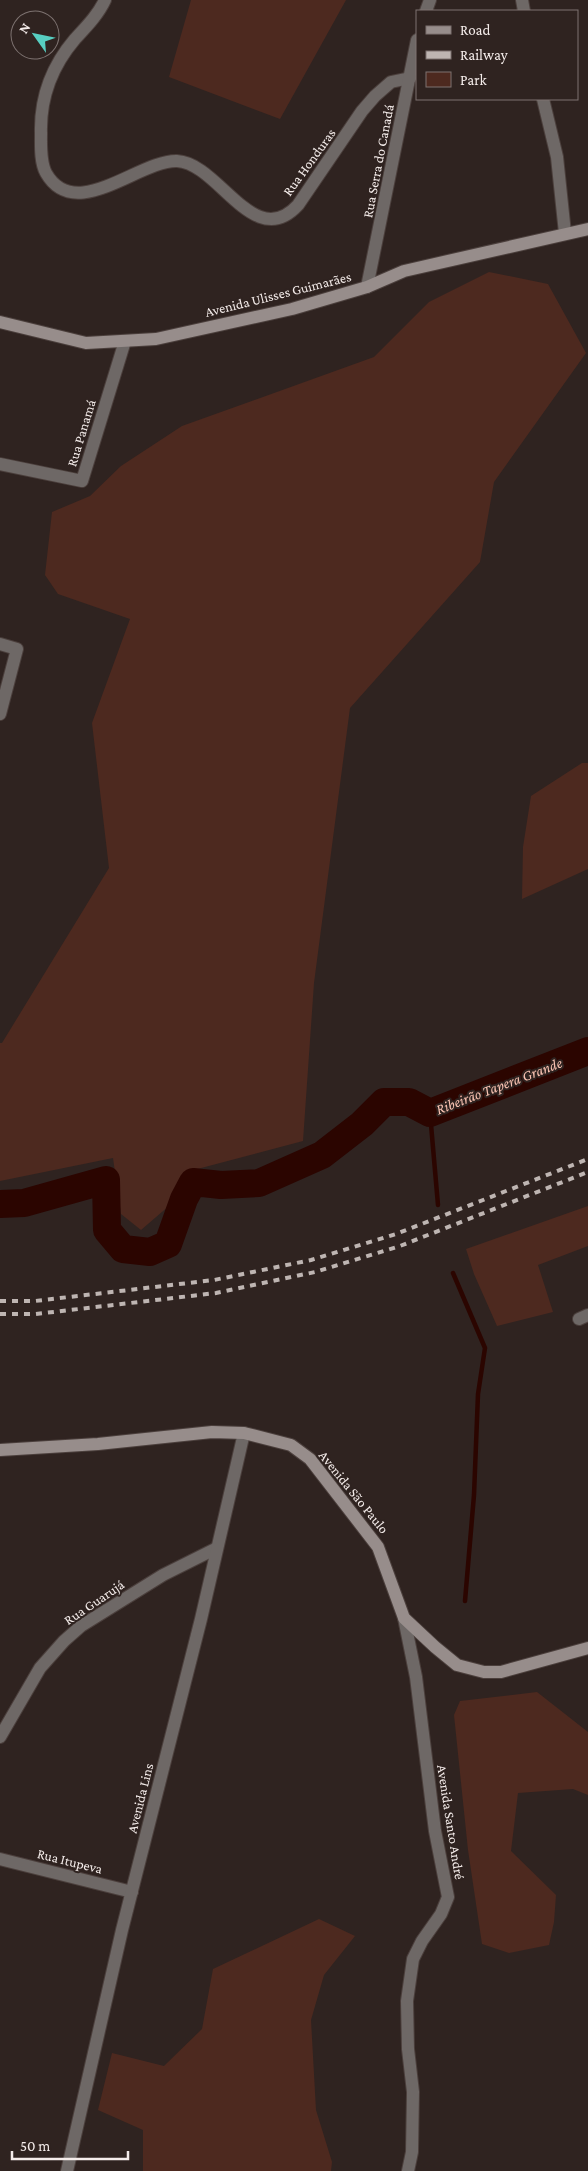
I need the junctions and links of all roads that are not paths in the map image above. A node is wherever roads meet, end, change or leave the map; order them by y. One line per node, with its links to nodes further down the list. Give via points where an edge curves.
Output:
1 (105, 0): 3 (street, Rua Honduras, via 60,58 50,78 41,112 45,172 58,187 69,191 94,192 177,161 196,167 250,212 264,218 281,218 298,205 375,96 391,82)
2 (416, 45): 3 (street, Rua Serra do Canadá)
3 (410, 78): 7 (street, Rua Serra do Canadá)
4 (543, 100): 6 (street, via 557,157)
5 (588, 228): 6 (main road, Avenida Ulisses Guimarães)
6 (565, 233): 7 (main road, Avenida Ulisses Guimarães, via 404,271)
7 (368, 287): 9 (main road, Avenida Ulisses Guimarães, via 292,309 156,339)
8 (0, 322): 9 (main road, Avenida Ulisses Guimarães, via 86,343)
9 (125, 341): 10 (street, Rua Panamá, via 82,481)
10 (0, 464)
11 (0, 644): 12 (street, via 17,649)
12 (0, 714)
13 (244, 1433): 14 (main road, Avenida São Paulo, via 212,1432); 15 (street, Avenida Lins); 16 (main road, Avenida São Paulo, via 291,1445 310,1460 378,1547)
14 (0, 1450)
15 (217, 1548): 18 (street, Rua Guarujá, via 163,1575 81,1626 40,1668); 20 (street, Avenida Lins)
16 (404, 1618): 17 (main road, Avenida São Paulo, via 457,1665 484,1672 523,1668); 22 (street, Avenida Santo André, via 416,1678 435,1831 448,1897 414,1959 406,2001 412,2092 412,2152)
17 (588, 1648)
18 (0, 1737)
19 (0, 1859): 20 (street, Rua Itupeva)
20 (132, 1892): 21 (street, Avenida Lins)
21 (67, 2171)
22 (408, 2171)

